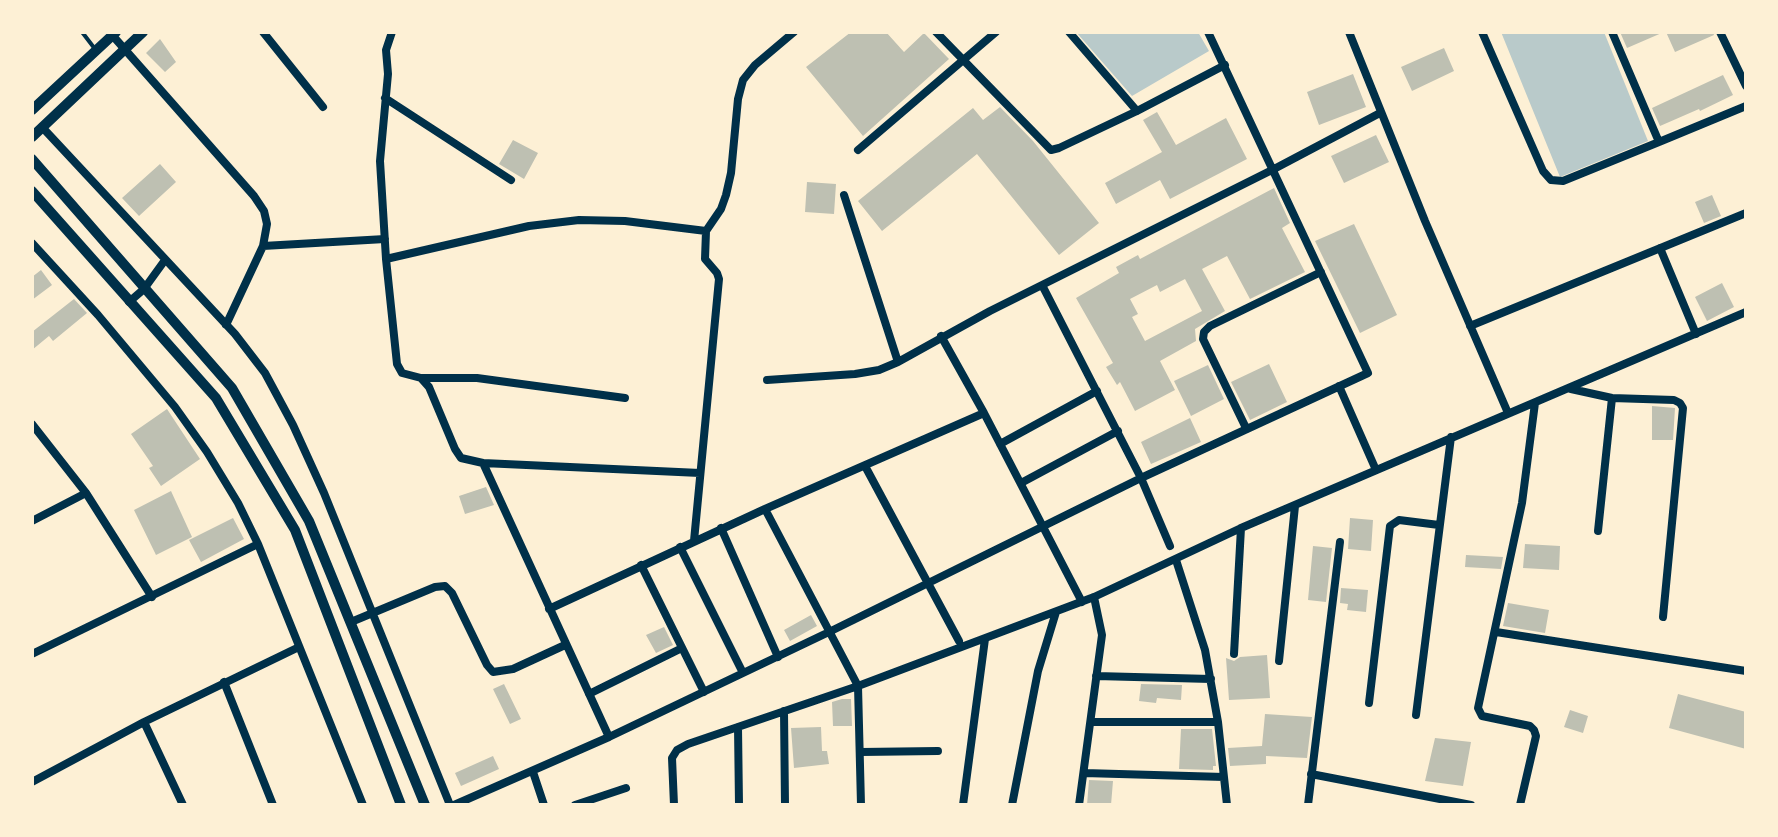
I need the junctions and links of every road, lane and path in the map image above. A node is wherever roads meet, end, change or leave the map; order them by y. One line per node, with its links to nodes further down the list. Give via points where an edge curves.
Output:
1 (82, 32): 16 (lane)
2 (143, 32): 15 (street)
3 (263, 32): 22 (street)
4 (392, 32): 20 (street, via 386,50)
5 (794, 32): 36 (street, via 743,80 726,195)
6 (936, 32): 17 (street)
7 (996, 32): 17 (street)
8 (1069, 32): 24 (street)
9 (1208, 32): 18 (street)
10 (1349, 32): 25 (street)
11 (1482, 32): 28 (street, via 1551,180 1563,181)
12 (1612, 32): 28 (street)
13 (1720, 32): 19 (street)
14 (115, 34): 15 (street); 16 (street)
15 (125, 50): 26 (street); 39 (street, via 254,196 267,224)
16 (97, 51): 23 (street)
17 (963, 59): 24 (street, via 1051,150); 29 (street)
18 (1225, 65): 24 (street); 31 (street)
19 (1746, 86)
20 (385, 98): 32 (street); 37 (street, via 380,161)
21 (1746, 106): 28 (street)
22 (323, 107)
23 (32, 110)
24 (1137, 111)
25 (1380, 113): 31 (street); 49 (street)
26 (42, 127): 27 (street); 42 (street)
27 (32, 137)
28 (1659, 142)
29 (858, 150)
30 (32, 159): 45 (street)
31 (1274, 169): 43 (street); 44 (street)
32 (511, 180)
33 (32, 191): 46 (street)
34 (844, 195): 52 (street)
35 (1746, 213): 40 (street)
36 (706, 231): 41 (street, via 579,220 529,226); 71 (street, via 705,259 719,279)
37 (385, 239): 39 (street); 41 (street)
38 (32, 243): 85 (street, via 175,407 238,503)
39 (263, 246): 48 (street)
40 (1660, 248): 49 (street); 50 (street)
41 (386, 259): 53 (street, via 397,364 402,373)
42 (165, 260): 45 (street); 48 (street)
43 (1321, 272): 55 (street, via 1368,373); 64 (street, via 1204,332)
44 (1042, 285): 51 (street); 57 (street)
45 (144, 289): 46 (street); 98 (street, via 232,388 309,521)
46 (129, 302): 140 (street, via 216,398 295,530)
47 (1746, 312): 50 (street)
48 (226, 325): 96 (street, via 265,373 293,425)
49 (1470, 326): 62 (street)
50 (1696, 334): 56 (street)
51 (941, 336): 52 (street); 61 (street)
52 (898, 362): 54 (street, via 855,374)
53 (421, 378): 58 (street, via 477,378); 68 (street, via 461,458)
54 (767, 380)
55 (1339, 386): 64 (street); 70 (street)
56 (1570, 389): 59 (street); 60 (street)
57 (1097, 391): 65 (street); 67 (street)
58 (625, 398)
59 (1612, 398): 82 (street); 97 (street, via 1674,400 1683,408)
60 (1535, 403): 62 (street); 100 (street)
61 (984, 413): 67 (street); 69 (street)
62 (1508, 413): 66 (street)
63 (32, 424): 74 (street)
64 (1246, 428): 72 (street)
65 (1118, 431): 72 (street); 73 (street)
66 (1451, 437): 70 (street); 79 (street)
67 (1000, 444): 73 (street)
68 (483, 463): 71 (street); 94 (street)
69 (865, 466): 76 (street); 90 (street)
70 (1376, 470): 75 (street)
71 (700, 473): 83 (street)
72 (1141, 478): 78 (street); 86 (street)
73 (1021, 483): 78 (street)
74 (86, 493): 77 (street); 91 (street)
75 (1295, 506): 81 (street); 109 (street)
76 (765, 509): 80 (street); 99 (street)
77 (32, 521)
78 (1043, 525): 90 (street); 93 (street)
79 (1439, 525): 118 (street, via 1399,520 1390,526); 120 (street)
80 (721, 528): 83 (street); 108 (street)
81 (1241, 528): 88 (street); 107 (street)
82 (1598, 531)
83 (694, 541): 87 (street)
84 (1340, 542): 130 (street)
85 (258, 544): 91 (street); 104 (street)
86 (1170, 546)
87 (680, 547): 89 (street); 111 (street)
88 (1176, 560): 92 (street); 113 (street)
89 (641, 565): 94 (street); 105 (street)
90 (928, 582): 99 (street); 102 (street)
91 (152, 597): 106 (street)
92 (1094, 597): 93 (street); 112 (street, via 1102,635)
93 (1082, 602): 95 (street)
94 (549, 609): 103 (street)
95 (1056, 612): 101 (street); 150 (street, via 1026,723)
96 (373, 613): 98 (street); 103 (street, via 445,586 493,672 513,669); 142 (street)
97 (1663, 617)
98 (351, 622): 141 (street)
99 (829, 632): 108 (street); 115 (street)
100 (1496, 632): 110 (street); 156 (street, via 1478,708 1482,716 1534,730)
101 (985, 639): 115 (street); 149 (street)
102 (959, 641)
103 (565, 645): 117 (street)
104 (299, 647): 114 (street); 139 (street)
105 (682, 648): 116 (street); 117 (street)
106 (32, 654)
107 (1234, 654)
108 (778, 657): 111 (street)
109 (1279, 661)
110 (1746, 671)
111 (743, 673): 116 (street)
112 (1096, 676): 113 (street); 122 (street)
113 (1211, 679): 123 (street)
114 (224, 682): 121 (street); 138 (street)
115 (858, 686): 119 (street); 127 (street)
116 (704, 692): 125 (street)
117 (589, 694): 125 (street)
118 (1369, 703)
119 (784, 711): 124 (street); 147 (street)
120 (1416, 715)
121 (144, 722): 132 (street); 135 (street)
122 (1091, 722): 123 (street); 129 (street)
123 (1218, 722): 131 (street)
124 (738, 727): 145 (street, via 677,750 672,764); 146 (street)
125 (609, 737): 128 (street)
126 (938, 751): 127 (street)
127 (861, 752): 148 (street)
128 (533, 772): 142 (street); 143 (street)
129 (1084, 773): 131 (street); 151 (street)
130 (1311, 774): 134 (street); 153 (street)
131 (1224, 777): 152 (street)
132 (32, 782)
133 (626, 788): 144 (street)
134 (1410, 794): 136 (street); 154 (street)
135 (182, 802): 137 (street)
136 (1453, 803): 155 (street)
137 (171, 805)
138 (273, 805)
139 (363, 805)
140 (401, 805)
141 (425, 805)
142 (452, 805)
143 (544, 805)
144 (575, 805)
145 (674, 805)
146 (739, 805)
147 (785, 805)
148 (861, 805)
149 (963, 805)
150 (1012, 805)
151 (1079, 805)
152 (1227, 805)
153 (1308, 805)
154 (1408, 805)
155 (1471, 805)
156 (1520, 805)

